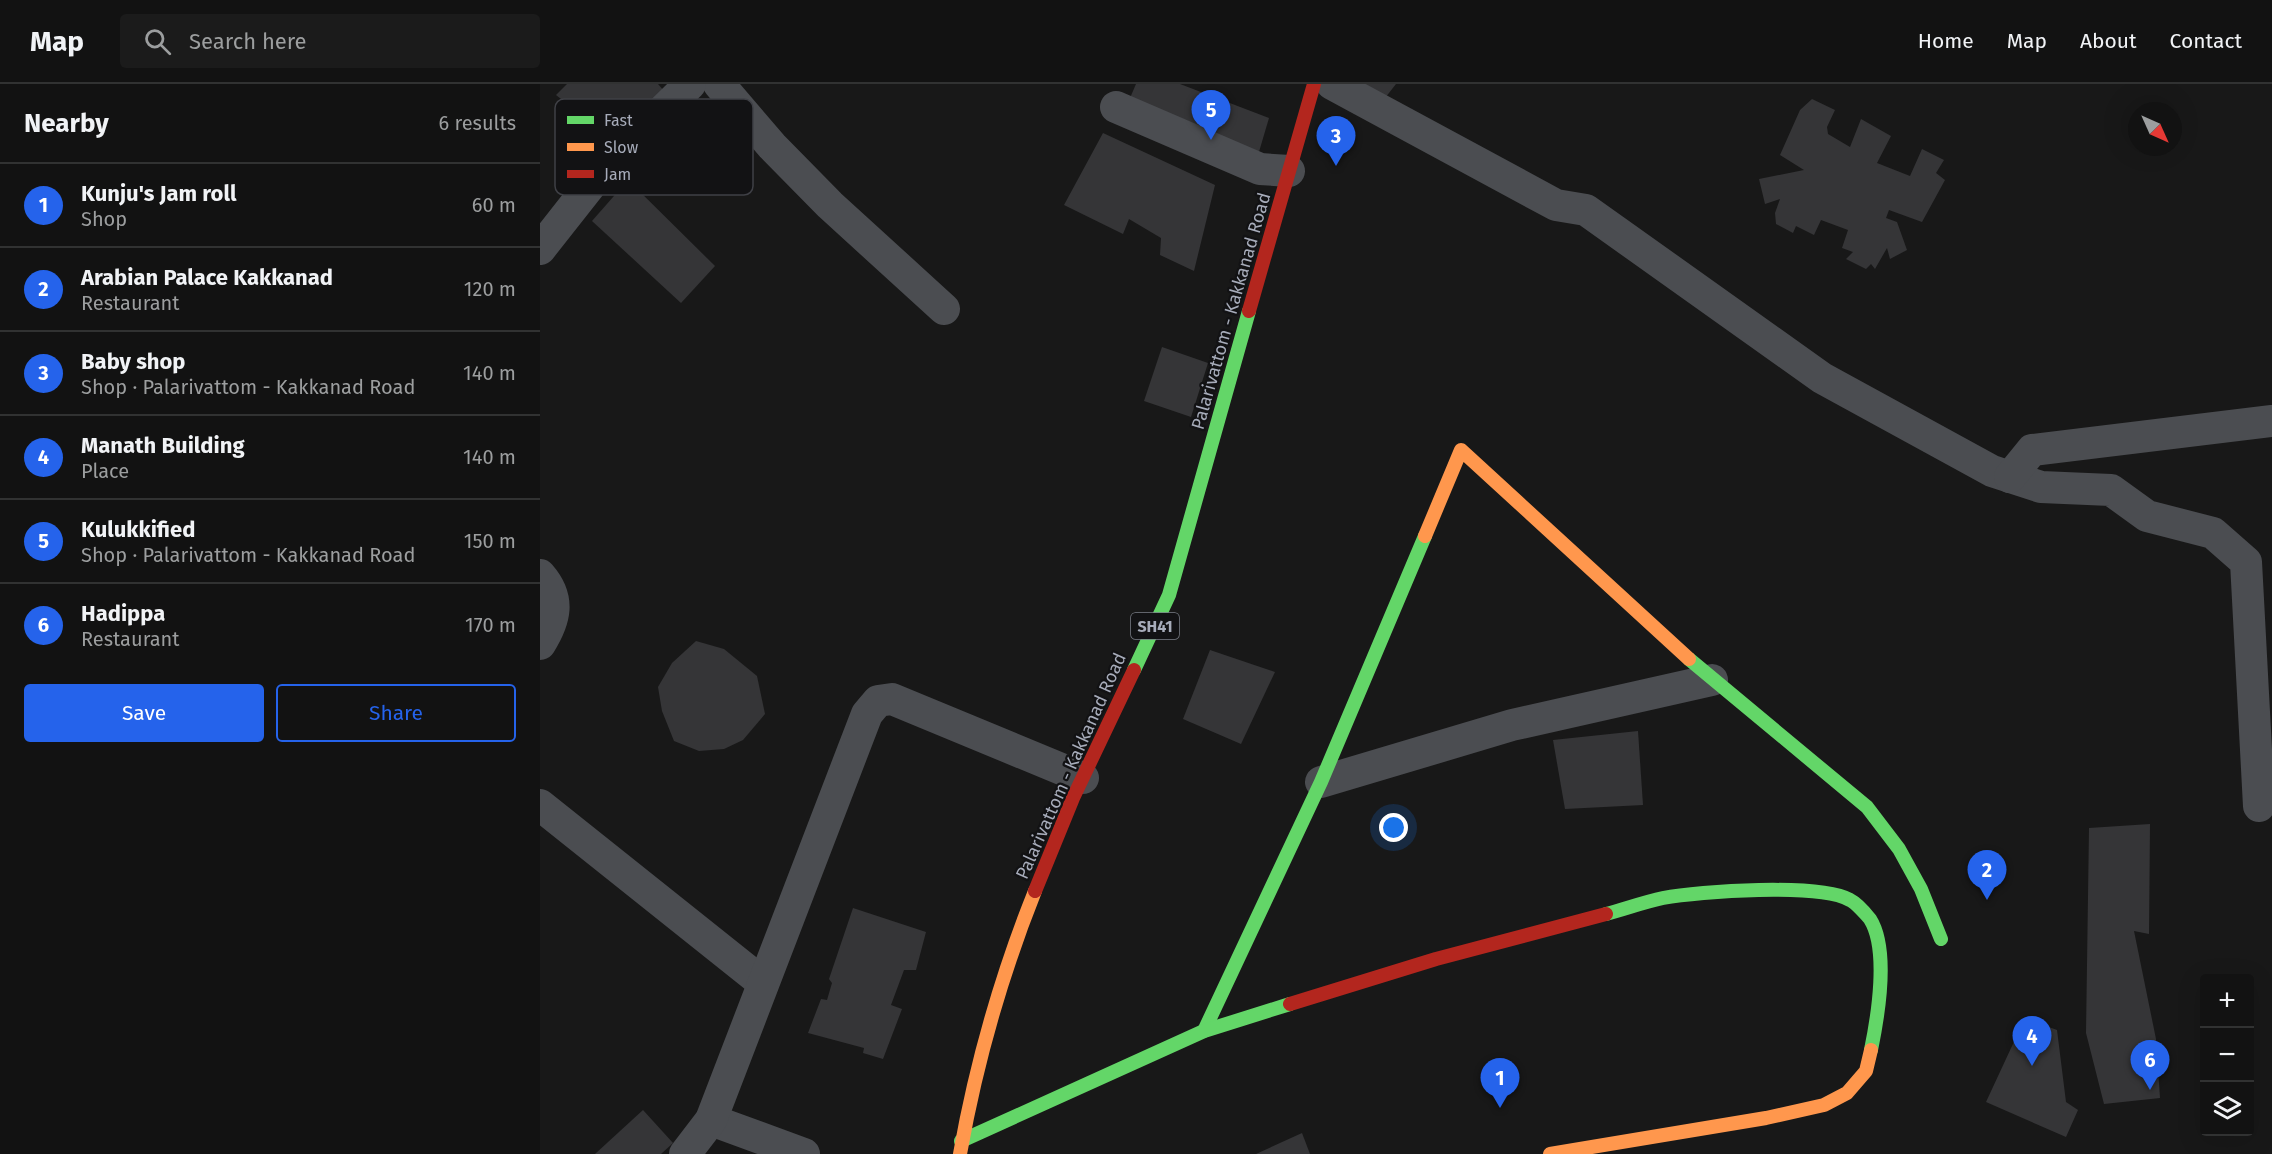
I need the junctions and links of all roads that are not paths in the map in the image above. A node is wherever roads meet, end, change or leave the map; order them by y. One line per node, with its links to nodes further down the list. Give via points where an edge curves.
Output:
1 (690, 84): 5 (street)
2 (719, 84): 6 (street)
3 (1314, 84): 9 (street, Palarivattom - Kakkanad Road / SH41)
4 (1332, 84): 14 (street, via 1556,205 1586,210 1822,378 1992,471)
5 (675, 99)
6 (732, 99)
7 (1116, 107): 9 (street, via 1260,169)
8 (753, 124): 12 (street, via 830,205)
9 (1289, 171): 18 (street, Palarivattom - Kakkanad Road / SH41, via 1169,595)
10 (583, 195): 11 (street)
11 (540, 249)
12 (944, 309)
13 (2272, 421): 14 (street, via 2032,450)
14 (2010, 477): 21 (street, via 2041,487 2111,490 2147,516 2213,533 2247,562)
15 (540, 575): 16 (street, via 551,588 553,622)
16 (540, 644)
17 (1712, 680): 19 (street, via 1512,725); 19 (street, via 1461,450); 22 (street, via 1867,807 1904,859)
18 (1083, 778): 23 (street, via 892,699 878,701 867,714); 26 (street, Palarivattom - Kakkanad Road / SH41, via 1018,931 974,1077)
19 (1321, 782): 24 (street)
20 (540, 805): 23 (street)
21 (2259, 807)
22 (1941, 939)
23 (763, 983): 25 (street)
24 (1204, 1031): 26 (street); 29 (street, via 1436,959 1664,898 1757,890 1826,894 1850,900 1870,919 1880,949 1878,1020 1866,1071 1846,1093 1824,1105 1766,1118)
25 (711, 1120): 27 (street); 28 (street)
26 (960, 1148)
27 (685, 1154)
28 (804, 1154)
29 (1550, 1154)

